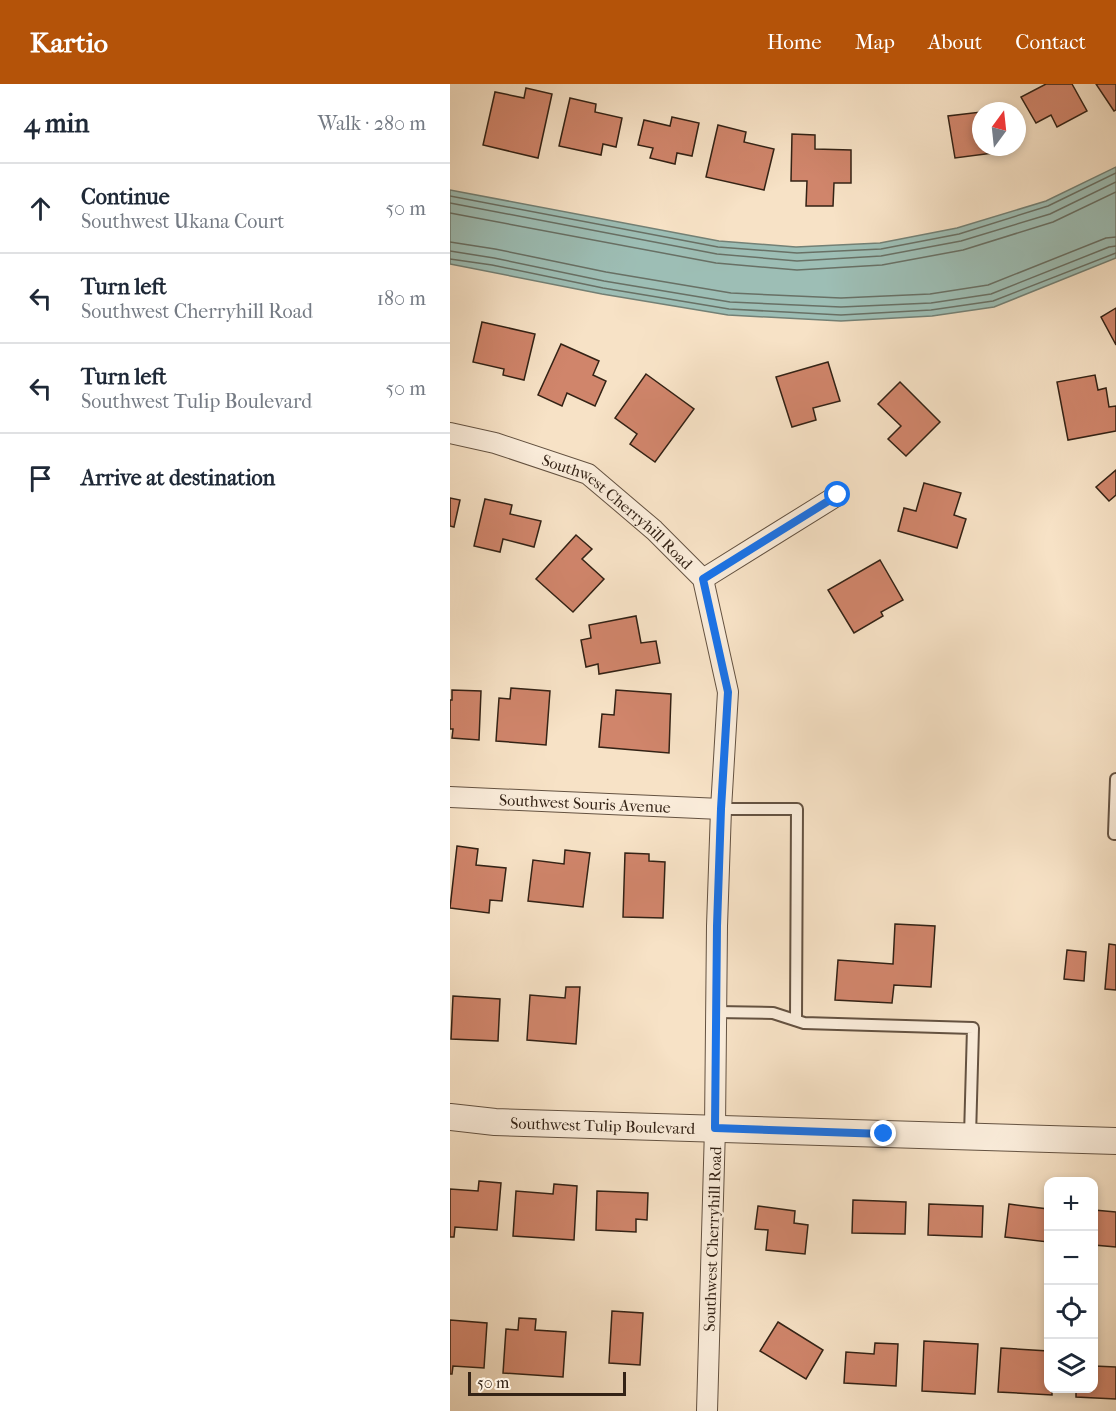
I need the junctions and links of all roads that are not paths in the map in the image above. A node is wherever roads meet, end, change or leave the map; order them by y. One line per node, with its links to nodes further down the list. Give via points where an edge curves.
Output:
1 (450, 433): 3 (street, Southwest Cherryhill Road, via 495,443 588,474 654,530)
2 (838, 495): 3 (street)
3 (703, 579): 6 (street, Southwest Cherryhill Road, via 728,692)
4 (1116, 779): 7 (lane)
5 (450, 796): 6 (street, Southwest Souris Avenue)
6 (721, 809): 8 (street, Southwest Cherryhill Road); 9 (lane, via 797,809)
7 (1116, 834)
8 (716, 1012): 9 (lane, via 773,1013); 11 (street, Southwest Cherryhill Road)
9 (796, 1020): 12 (lane, via 973,1028)
10 (450, 1117): 11 (street, Southwest Tulip Boulevard, via 495,1122)
11 (715, 1128): 12 (street, Southwest Tulip Boulevard); 14 (street, Southwest Cherryhill Road)
12 (970, 1136): 13 (street, Southwest Tulip Boulevard)
13 (1116, 1141)
14 (707, 1411)

